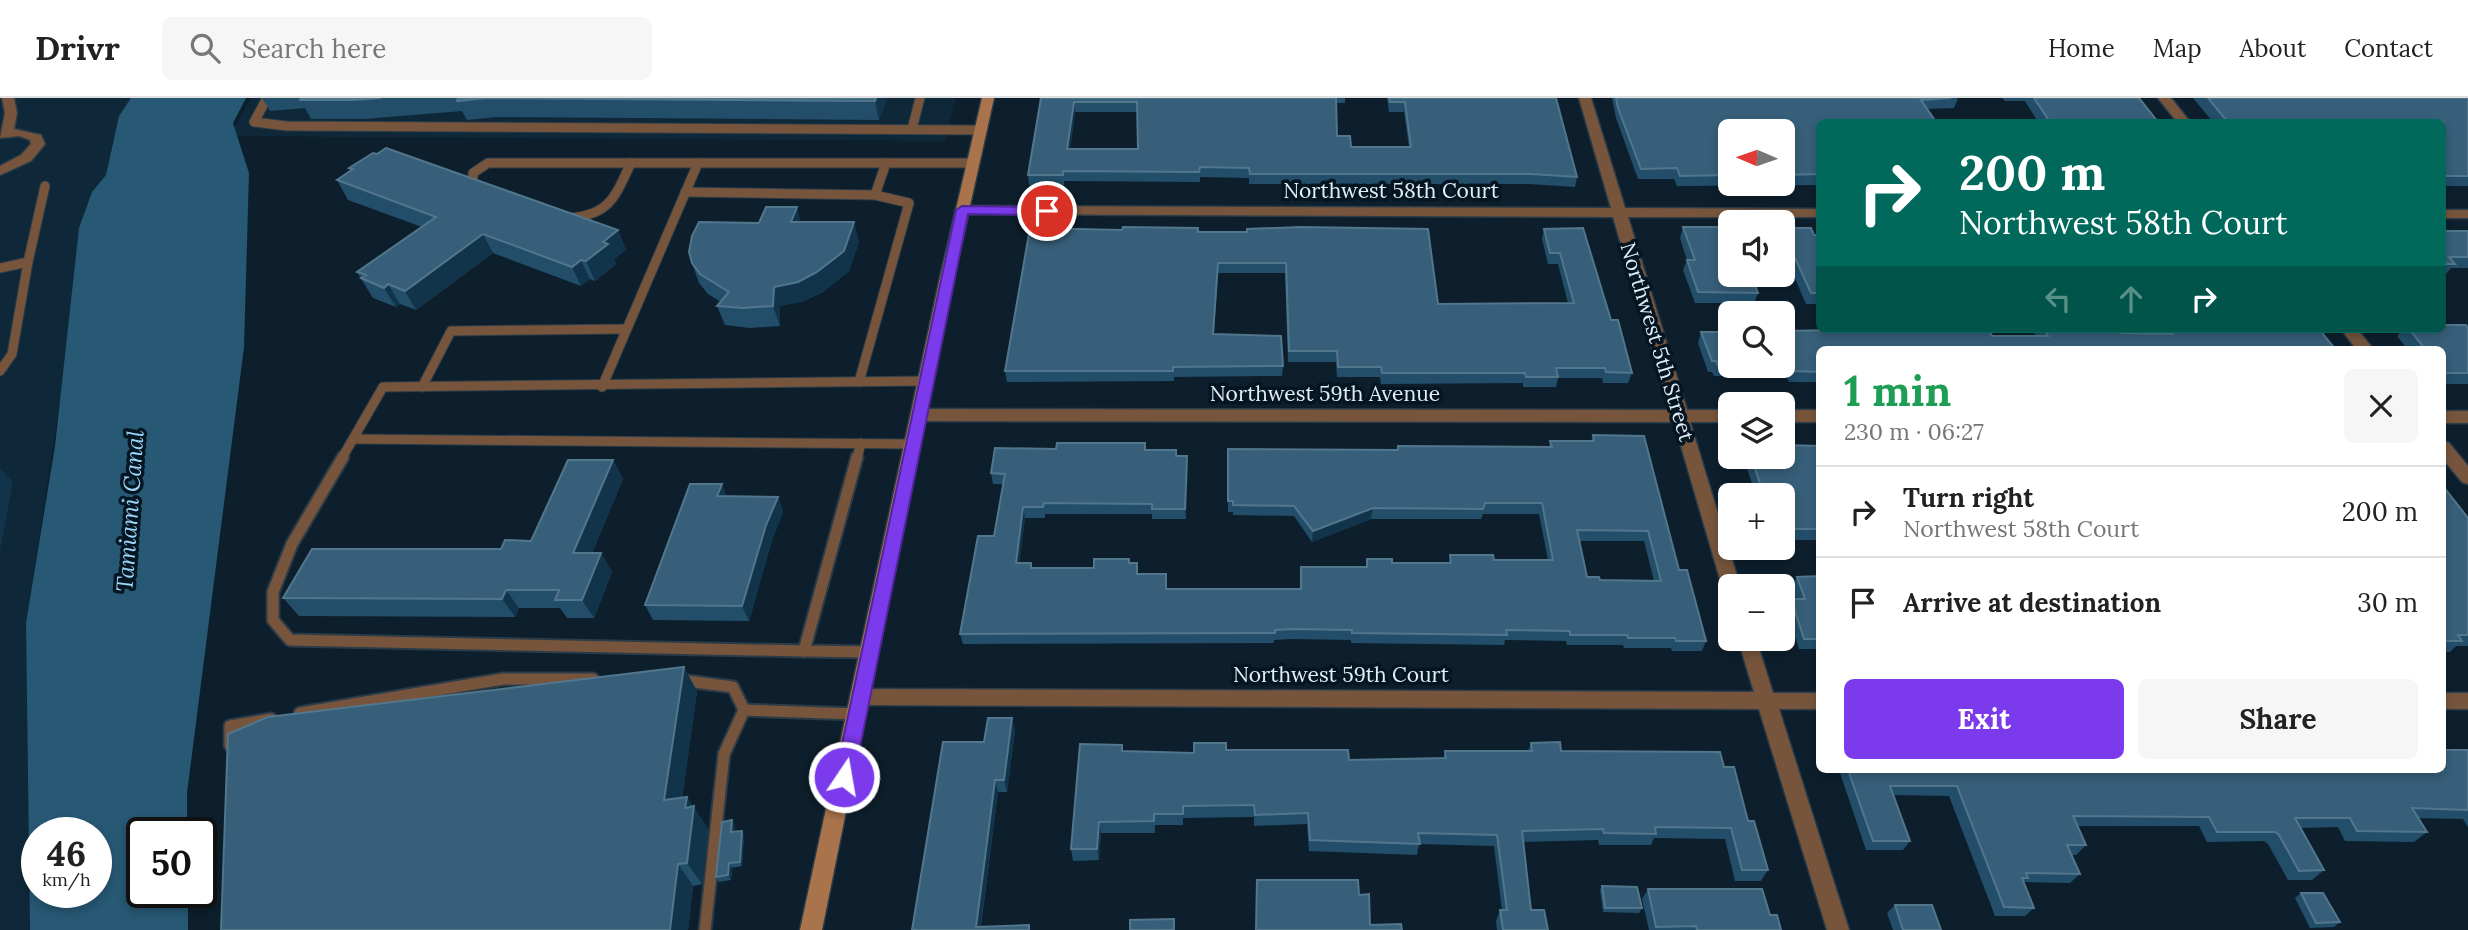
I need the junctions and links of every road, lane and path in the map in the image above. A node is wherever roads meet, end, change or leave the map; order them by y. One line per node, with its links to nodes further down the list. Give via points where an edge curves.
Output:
1 (8, 98): 10 (street, via 11,113)
2 (267, 98): 8 (lane, via 254,122 286,127)
3 (920, 98): 8 (lane)
4 (988, 98): 9 (main road)
5 (1585, 98): 21 (street, Northwest 5th Street)
6 (2164, 98): 7 (street)
7 (2182, 119)
8 (912, 129): 9 (lane)
9 (980, 130): 14 (main road)
10 (4, 133): 15 (street, via 30,134 38,144 26,158)
11 (631, 163): 12 (lane); 17 (lane, via 488,163 473,173 473,184); 23 (lane, via 609,207 590,217)
12 (698, 163): 13 (lane); 18 (lane)
13 (886, 163): 14 (lane); 19 (lane)
14 (973, 163): 20 (main road)
15 (0, 172)
16 (45, 186): 26 (lane)
17 (485, 188)
18 (685, 192): 19 (lane); 28 (lane)
19 (876, 195): 30 (lane, via 909,203)
20 (962, 210): 21 (street, Northwest 58th Court); 31 (main road)
21 (1619, 212): 22 (street, Northwest 58th Court); 35 (street, Northwest 5th Street)
22 (1816, 213)
23 (557, 214)
24 (2446, 214): 25 (street)
25 (2468, 214)
26 (28, 262): 27 (lane); 29 (lane, via 12,354)
27 (0, 268)
28 (626, 329): 32 (lane, via 451,331); 33 (lane)
29 (0, 371)
30 (859, 382): 31 (lane); 33 (lane)
31 (927, 382): 34 (main road)
32 (422, 387): 33 (lane); 41 (lane, via 383,387)
33 (602, 387)
34 (920, 415): 35 (street, Northwest 59th Avenue); 43 (main road)
35 (1679, 416): 36 (street, Northwest 59th Avenue); 46 (street, Northwest 5th Street)
36 (1718, 416)
37 (1795, 416): 38 (street)
38 (1816, 416)
39 (2446, 417): 40 (street)
40 (2468, 417)
41 (354, 439): 42 (lane); 47 (lane, via 292,544 274,592 273,620 290,640)
42 (860, 443): 43 (lane); 47 (lane)
43 (914, 444): 49 (main road)
44 (2446, 451): 45 (street)
45 (2468, 478)
46 (1727, 574)
47 (804, 651): 49 (lane)
48 (1751, 651): 52 (street)
49 (870, 652): 56 (main road)
50 (607, 679): 58 (lane, via 503,679 230,726)
51 (672, 680): 57 (lane, via 733,687)
52 (1766, 700): 53 (street, Northwest 59th Court); 56 (street, Northwest 59th Court); 61 (street)
53 (1816, 701)
54 (2446, 701): 55 (street)
55 (2468, 701)
56 (859, 706): 57 (lane); 60 (main road)
57 (744, 710): 59 (lane, via 724,754)
58 (230, 753)
59 (705, 930)
60 (811, 930)
61 (1838, 930)

